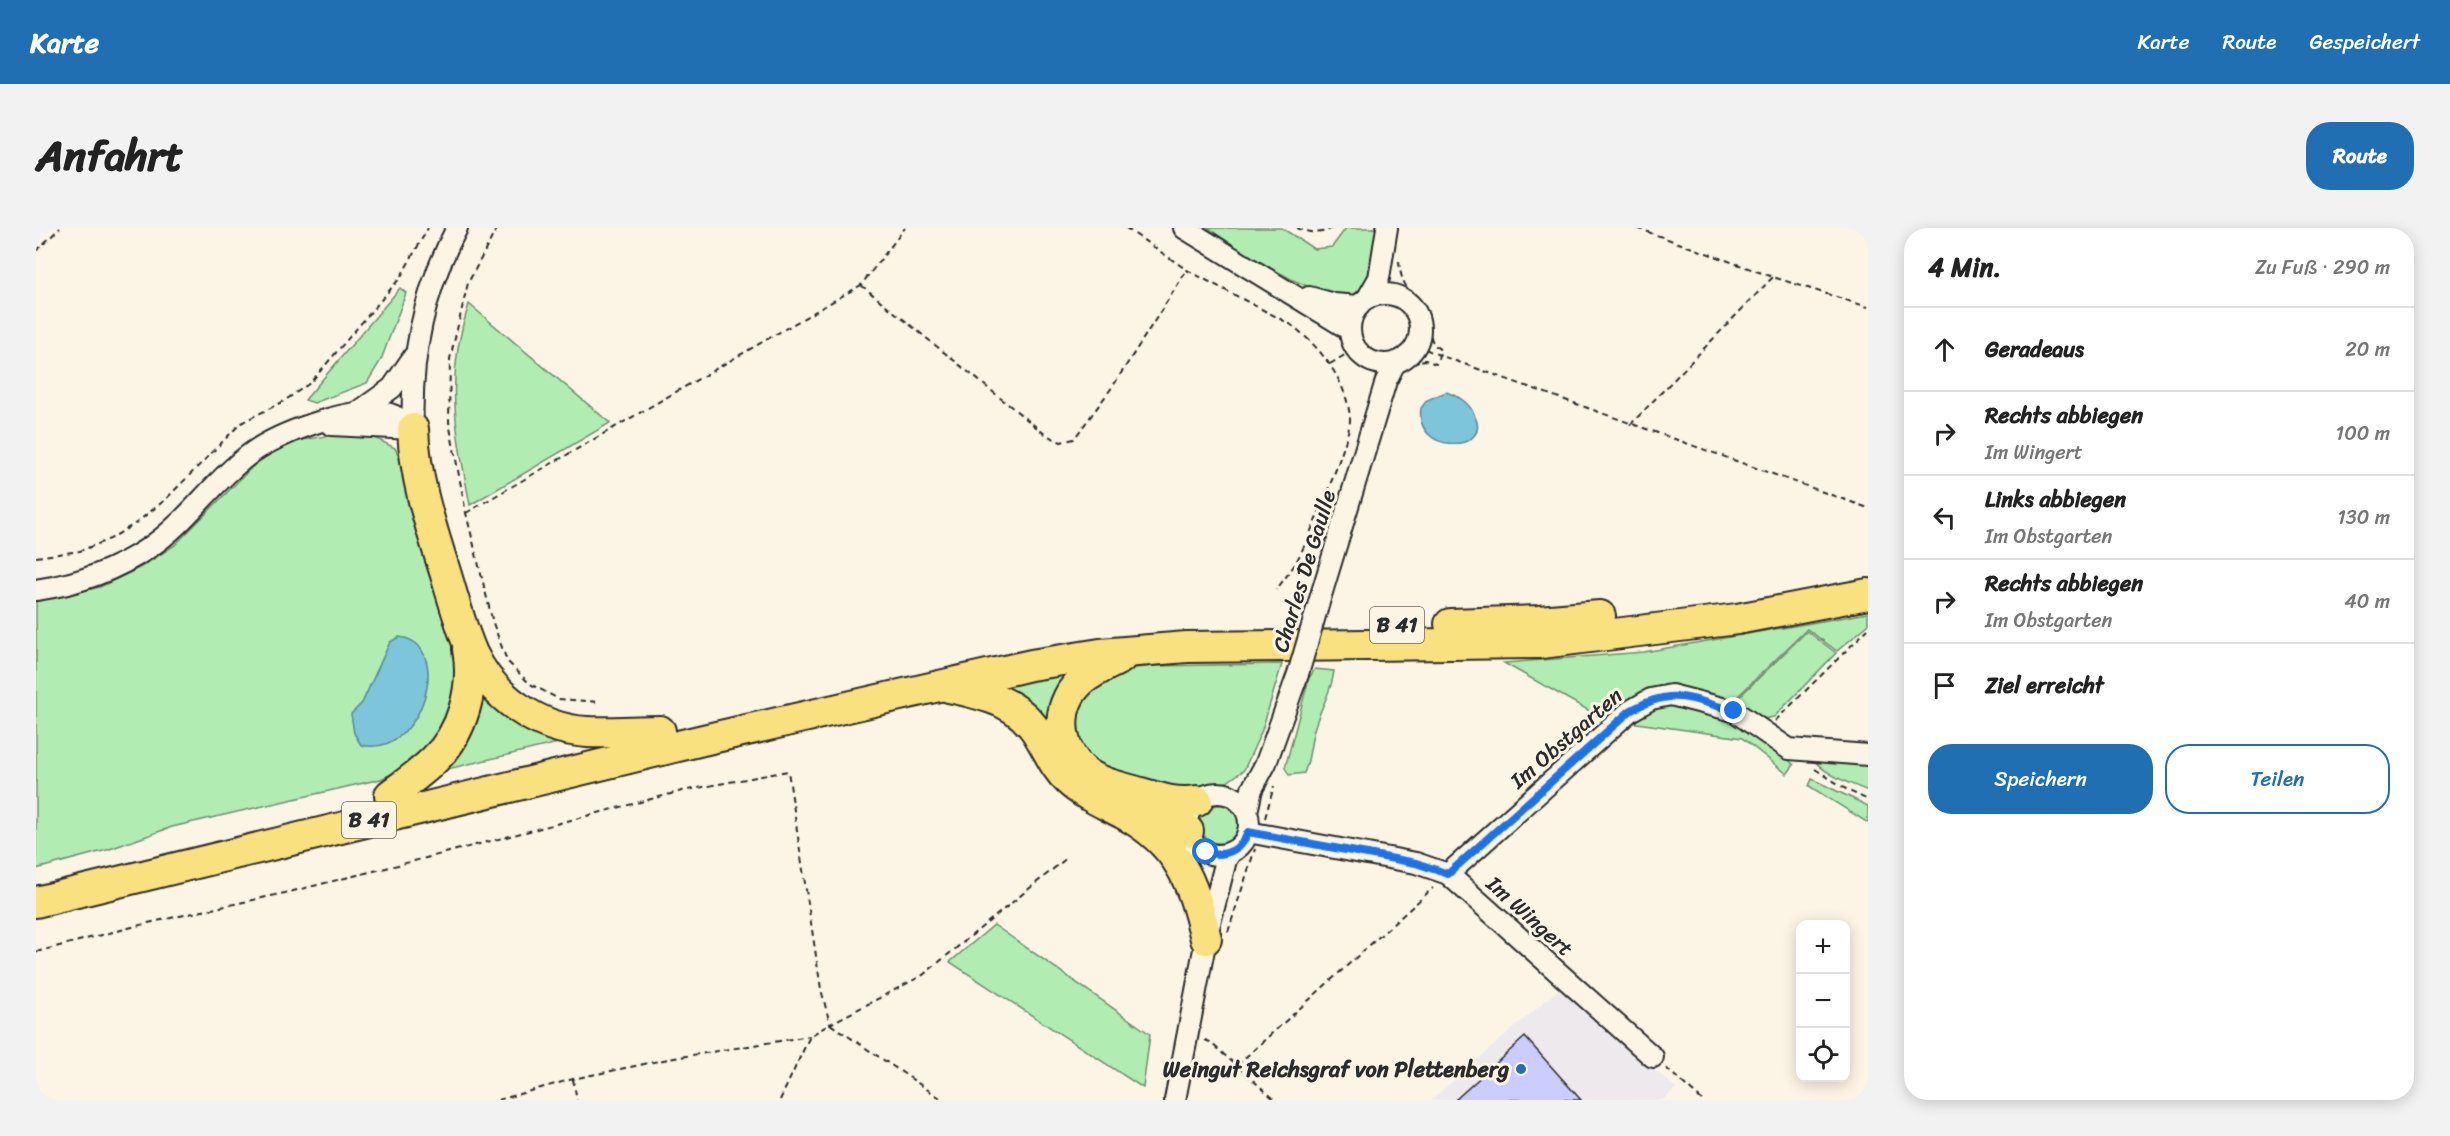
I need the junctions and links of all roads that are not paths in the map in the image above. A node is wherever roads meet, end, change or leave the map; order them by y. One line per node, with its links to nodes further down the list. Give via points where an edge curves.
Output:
1 (457, 228): 8 (street, B 41, via 432,287)
2 (1184, 228): 4 (street)
3 (1388, 228): 5 (street); 6 (street, via 1379,278)
4 (1268, 281): 6 (street, via 1320,301); 7 (street)
5 (1400, 298): 6 (street, via 1383,295); 9 (street, via 1412,307 1419,321 1416,345 1408,356)
6 (1363, 303): 7 (street, via 1352,317)
7 (1358, 346): 9 (street, via 1382,364); 12 (street, Charles De Gaulle, via 1375,385)
8 (416, 351): 10 (street, via 392,388); 13 (street, B 41)
9 (1395, 363): 12 (street, Charles De Gaulle)
10 (356, 413): 11 (street); 13 (street, via 393,415)
11 (316, 424): 13 (street); 15 (street, via 273,439 248,455 189,516 134,558 95,576)
12 (1373, 425): 20 (street, Charles De Gaulle, bridge)
13 (413, 429): 17 (highway, B 41, via 425,504)
14 (1868, 573): 21 (highway, B 41, via 1733,600 1640,613 1549,620 1195,627 1109,633 1035,644)
15 (36, 590)
16 (1868, 594): 18 (highway, B 41, via 1737,619 1541,643)
17 (467, 640): 21 (highway, B 41, via 481,669 501,693 540,720 586,732); 23 (highway, B 41, via 470,681 456,729 434,760)
18 (1137, 650): 19 (highway, B 41, via 1031,665); 25 (highway, B 41, via 1088,675 1074,689 1063,715 1065,744 1075,762 1100,780 1172,802)
19 (938, 684): 24 (highway, B 41, via 990,696 1019,711 1034,727 1062,774); 31 (highway, B 41)
20 (1278, 730): 25 (street, Charles De Gaulle, via 1246,776 1232,788); 26 (street, Charles De Gaulle, via 1252,789)
21 (660, 731): 23 (highway, B 41)
22 (1868, 754): 29 (street, Im Obstgarten, via 1789,749 1734,711 1671,695 1651,699 1630,711)
23 (390, 795): 30 (highway, B 41)
24 (1093, 797): 27 (highway, B 41, via 1169,816); 32 (highway, B 41, via 1152,832 1176,857)
25 (1209, 797): 26 (street, via 1236,799); 27 (street, via 1189,815)
26 (1251, 826): 28 (street, via 1243,842); 29 (street, Im Wingert, via 1416,863)
27 (1194, 840): 28 (street, via 1212,854); 32 (street, via 1209,869)
28 (1231, 852): 32 (street, via 1226,860)
29 (1448, 874): 33 (street, Im Wingert)
30 (36, 881)
31 (36, 902)
32 (1216, 937): 34 (street, via 1187,1036)
33 (1653, 1058)
34 (1176, 1100)

